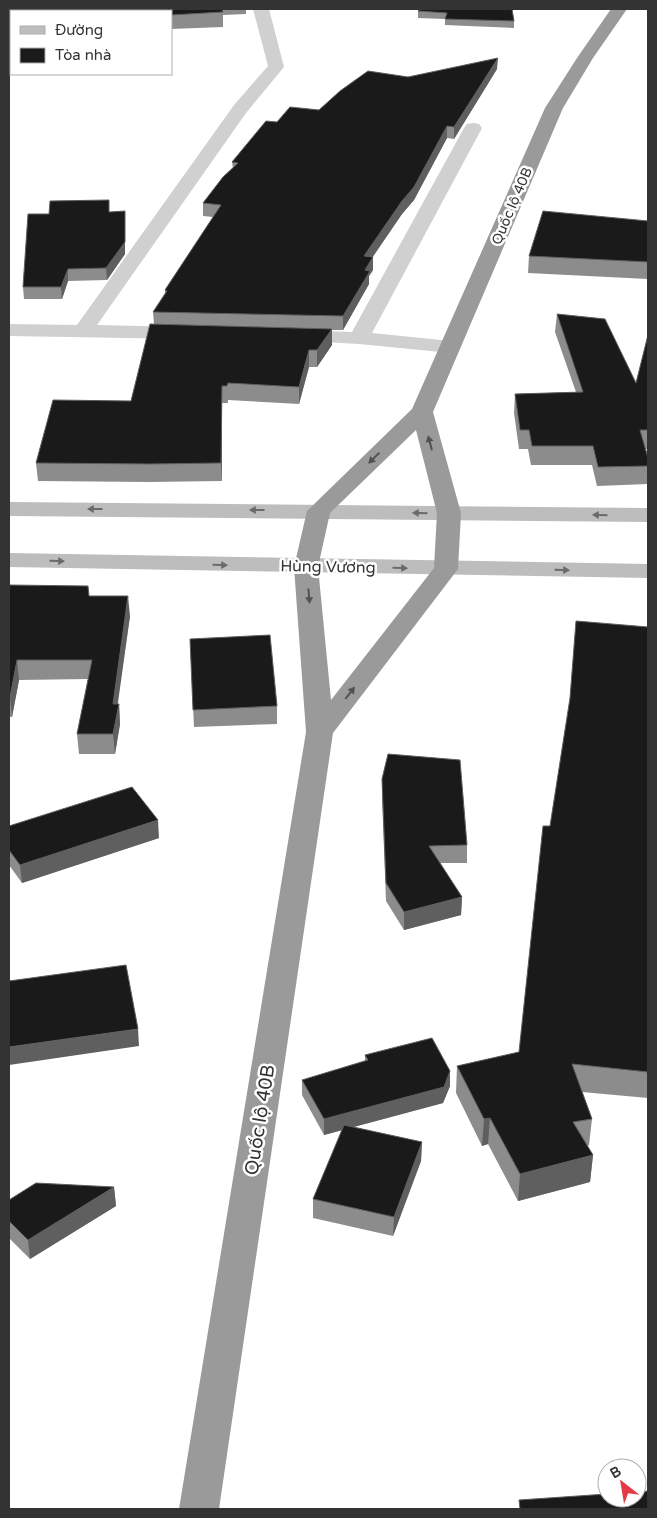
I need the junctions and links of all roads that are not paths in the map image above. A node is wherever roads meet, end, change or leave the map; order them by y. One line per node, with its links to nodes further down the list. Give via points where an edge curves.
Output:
1 (261, 9): 5 (street, via 276,67 240,109)
2 (619, 9): 9 (highway, Quốc lộ 40B, via 554,108)
3 (473, 128): 8 (street)
4 (9, 330): 5 (street)
5 (83, 331): 6 (street)
6 (202, 334)
7 (280, 336): 8 (street)
8 (359, 338): 9 (street)
9 (451, 346): 10 (highway, Quốc lộ 40B)
10 (422, 412): 12 (highway, one-way to 12); 13 (highway, one-way to 10)
11 (9, 509): 12 (main road, one-way to 11)
12 (319, 511): 13 (main road, one-way to 12); 16 (highway, Quốc lộ 40B)
13 (449, 513): 14 (main road, one-way to 13); 17 (highway)
14 (648, 515)
15 (9, 560): 16 (main road, Hùng Vương, one-way to 16)
16 (306, 567): 17 (main road, Hùng Vương, one-way to 17); 19 (highway, Quốc lộ 40B, one-way to 19)
17 (446, 569): 18 (main road, Hùng Vương, one-way to 18); 19 (highway, one-way to 17)
18 (648, 571)
19 (320, 732): 20 (highway, Quốc lộ 40B)
20 (200, 1509)

